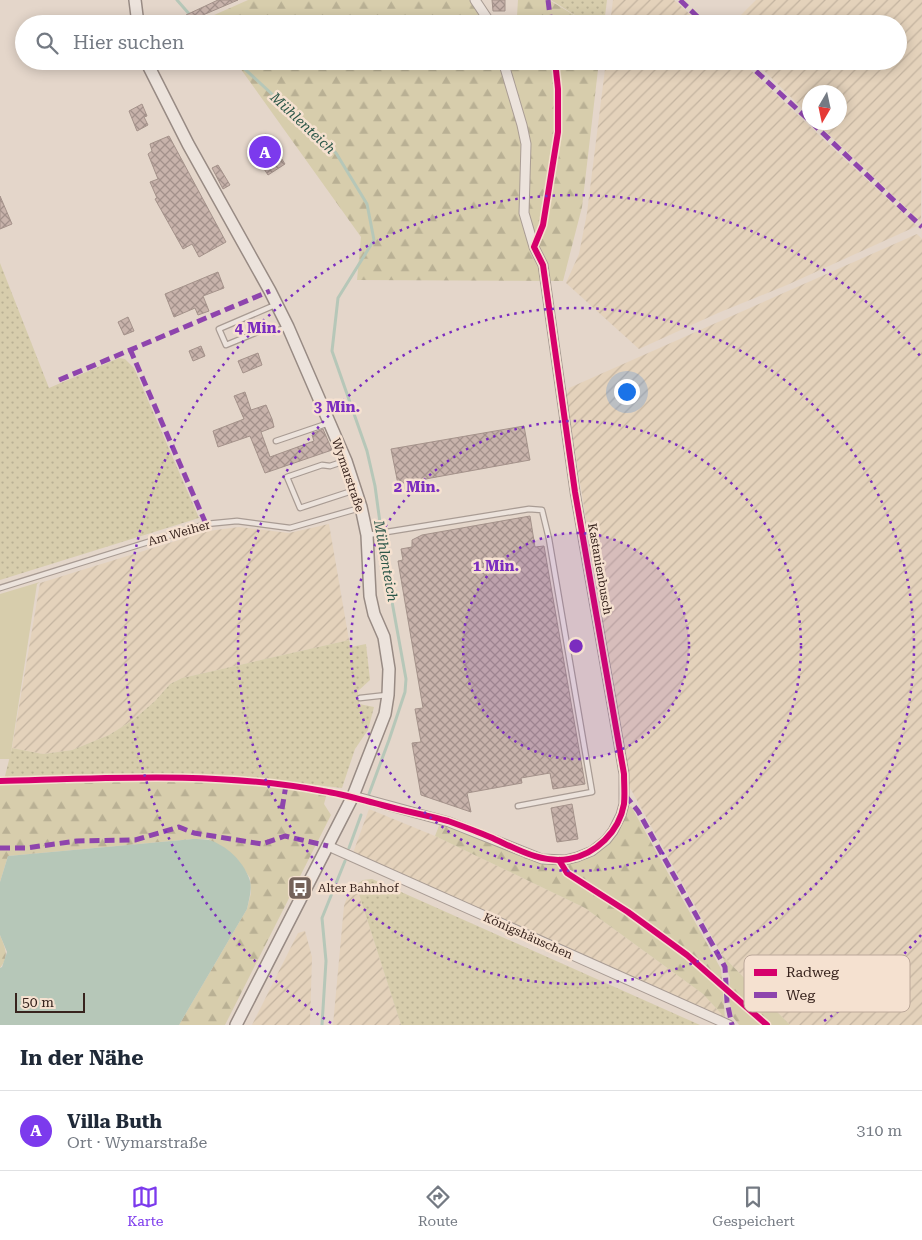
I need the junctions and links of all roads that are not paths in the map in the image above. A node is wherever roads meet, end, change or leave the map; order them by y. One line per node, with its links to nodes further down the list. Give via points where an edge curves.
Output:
1 (135, 0): 3 (main road)
2 (475, 0): 4 (street)
3 (137, 15)
4 (485, 15)
5 (151, 70): 7 (main road, Wymarstraße)
6 (506, 70): 18 (street, Kastanienbusch, via 526,144 524,213 534,247 544,265 574,483 624,774 623,810 600,845 588,853 559,860 538,857 449,822)
7 (276, 304): 8 (main road, Wymarstraße); 8 (lane, via 219,329 226,345 265,329 274,332)
8 (288, 327): 9 (main road, Wymarstraße)
9 (329, 423): 10 (lane); 11 (main road, Wymarstraße)
10 (276, 441)
11 (346, 461): 12 (main road, Wymarstraße); 12 (lane, via 287,477 300,508)
12 (356, 490): 13 (main road, Wymarstraße)
13 (361, 507): 14 (main road, Wymarstraße); 15 (lane, Am Weiher, via 290,528 237,521 206,524)
14 (371, 535): 16 (main road, Wymarstraße, via 370,596 386,645); 19 (lane, via 528,509 542,510 592,792)
15 (0, 588)
16 (388, 694): 17 (lane); 18 (main road, Wymarstraße, via 385,714)
17 (360, 698)
18 (352, 796): 20 (main road, Wymarstraße)
19 (518, 806)
20 (328, 846): 21 (main road, Wymarstraße); 22 (street, Königshäuschen)
21 (236, 1025)
22 (729, 1025)

